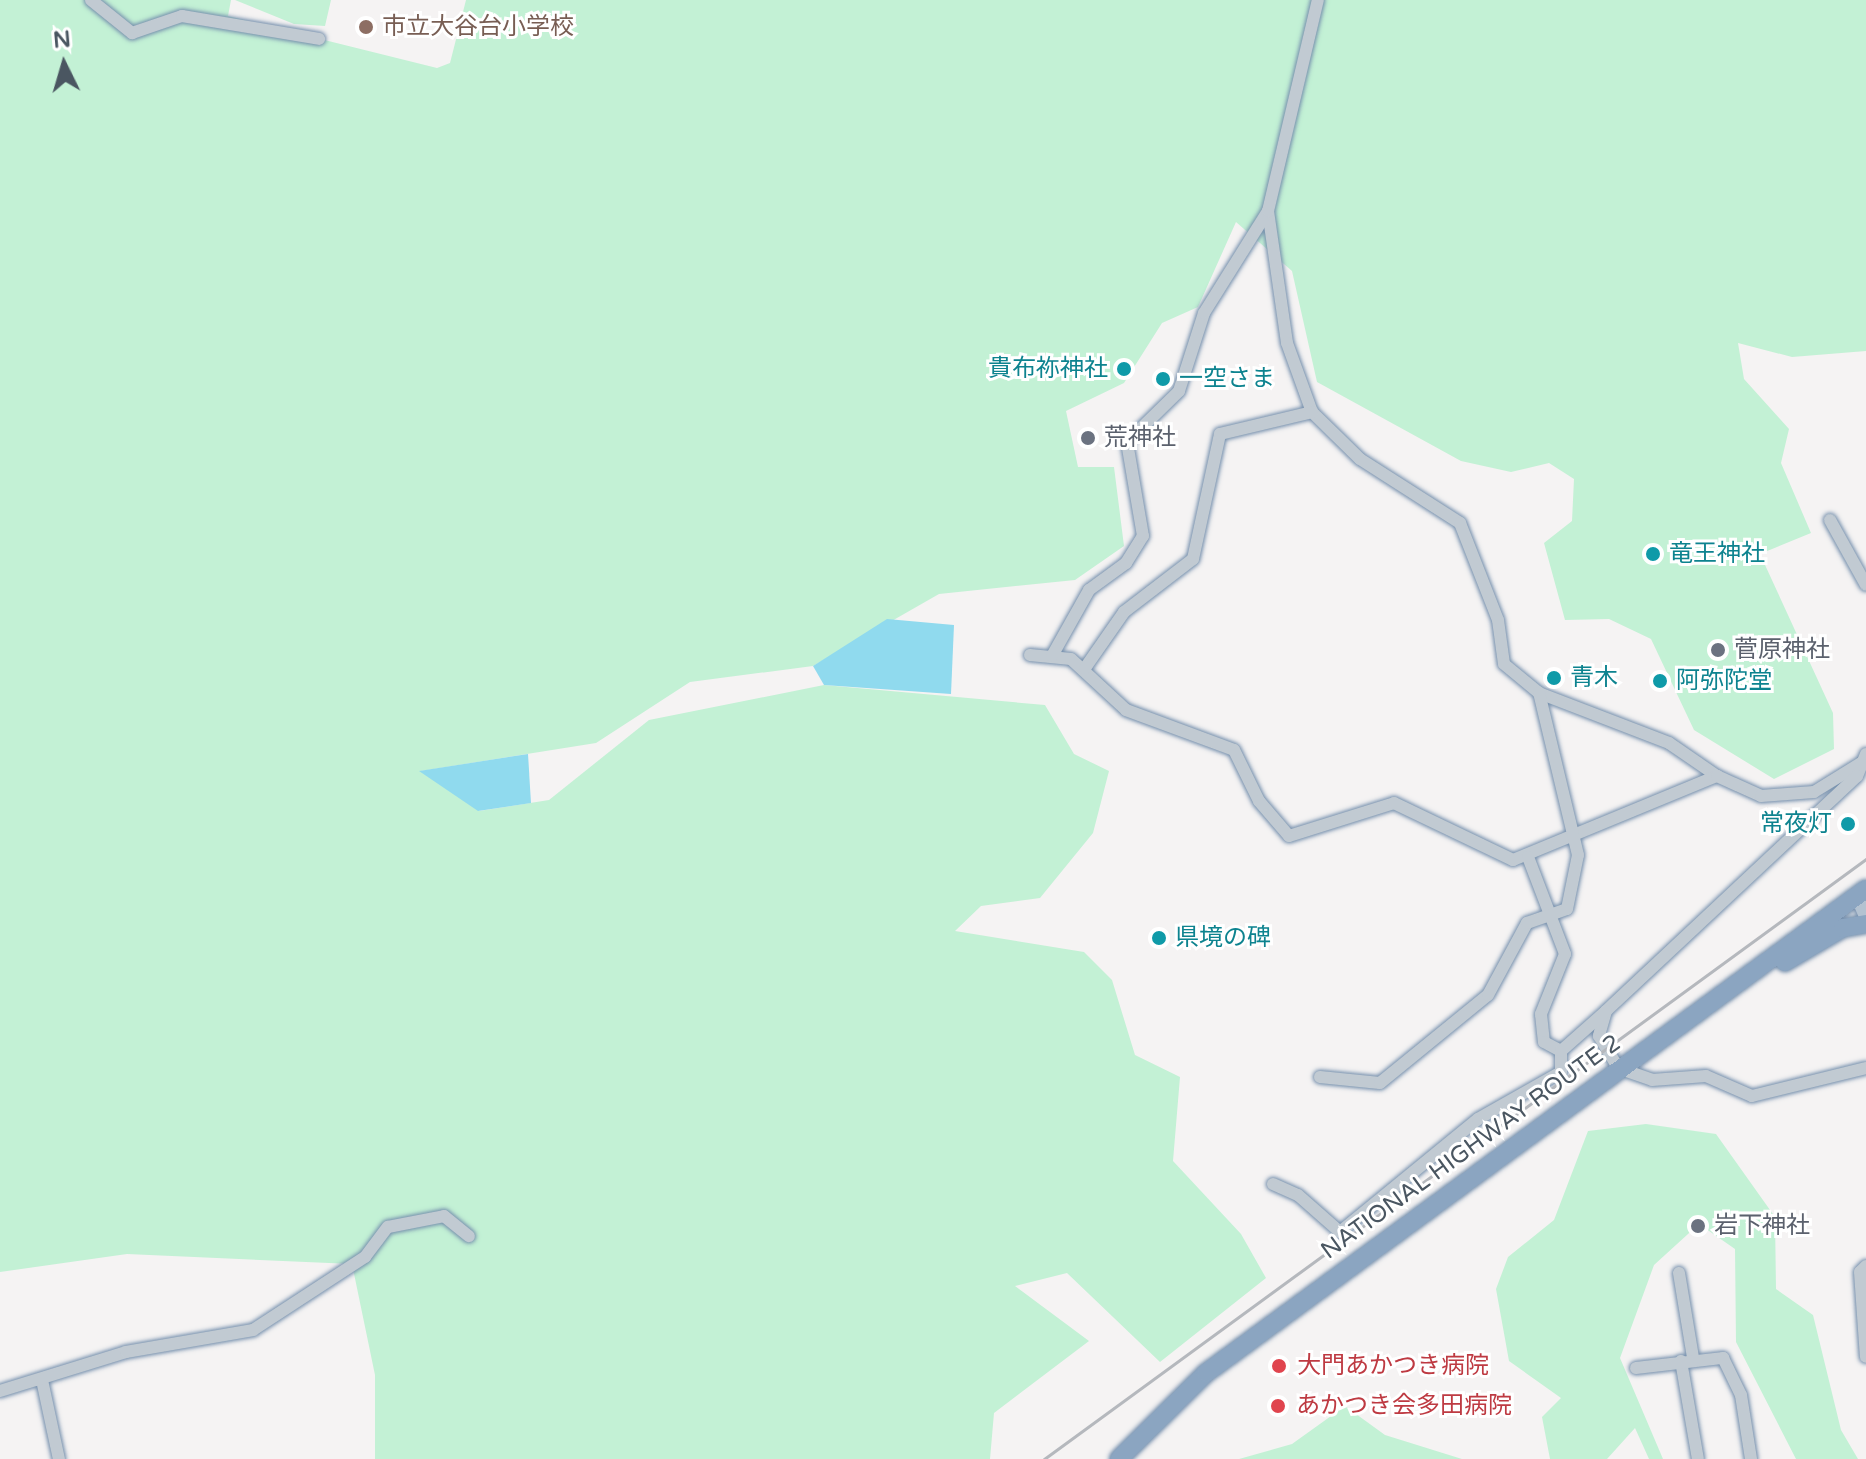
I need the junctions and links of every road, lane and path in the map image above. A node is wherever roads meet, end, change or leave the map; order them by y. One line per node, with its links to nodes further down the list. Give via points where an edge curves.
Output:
1 (91, 0): 3 (street, via 132,33 182,16)
2 (1318, 0): 4 (street)
3 (319, 39)
4 (1268, 211): 5 (street, via 1287,343); 9 (street, via 1204,313 1179,391 1127,442 1145,519 1139,545 1089,590)
5 (1312, 412): 10 (street, via 1220,434 1193,559 1124,612); 11 (street, via 1360,459 1460,523 1498,620 1499,655)
6 (1830, 520): 7 (street)
7 (1866, 585)
8 (1030, 655): 9 (street)
9 (1052, 656): 10 (street)
10 (1085, 668): 15 (street, via 1126,710 1241,755 1250,787 1289,836 1394,803 1414,807 1503,858)
11 (1539, 693): 13 (street, via 1669,743); 14 (street)
12 (1864, 759): 13 (street, via 1814,792 1761,796); 18 (street, via 1857,776)
13 (1717, 776): 14 (street)
14 (1573, 835): 15 (street); 17 (street, via 1573,893 1567,909)
15 (1528, 857): 17 (street)
16 (1864, 905): 20 (highway, NATIONAL HIGHWAY ROUTE 2); 20 (highway, NATIONAL HIGHWAY ROUTE 2)
17 (1550, 918): 19 (street, via 1565,954 1541,1014 1544,1042); 22 (street, via 1527,923 1488,995 1380,1083)
18 (1606, 1011): 19 (street); 20 (street, via 1599,1039)
19 (1561, 1051): 23 (street, via 1561,1072 1478,1119 1340,1232 1298,1195)
20 (1626, 1069): 21 (street, via 1652,1080 1706,1076 1762,1097); 33 (highway, NATIONAL HIGHWAY ROUTE 2, via 1206,1373); 34 (highway, NATIONAL HIGHWAY ROUTE 2, via 1214,1383)
21 (1865, 1070)
22 (1320, 1077)
23 (1273, 1184)
24 (469, 1236): 30 (street, via 444,1216 388,1227 365,1257 253,1330 126,1352)
25 (1866, 1266): 27 (street, via 1860,1272)
26 (1679, 1273): 28 (street)
27 (1866, 1357)
28 (1687, 1360): 29 (street); 35 (street); 36 (street, via 1723,1358 1741,1395)
29 (1636, 1368)
30 (42, 1380): 31 (street); 32 (street)
31 (0, 1391)
32 (59, 1459)
33 (1119, 1459)
34 (1133, 1459)
35 (1698, 1459)
36 (1751, 1459)

